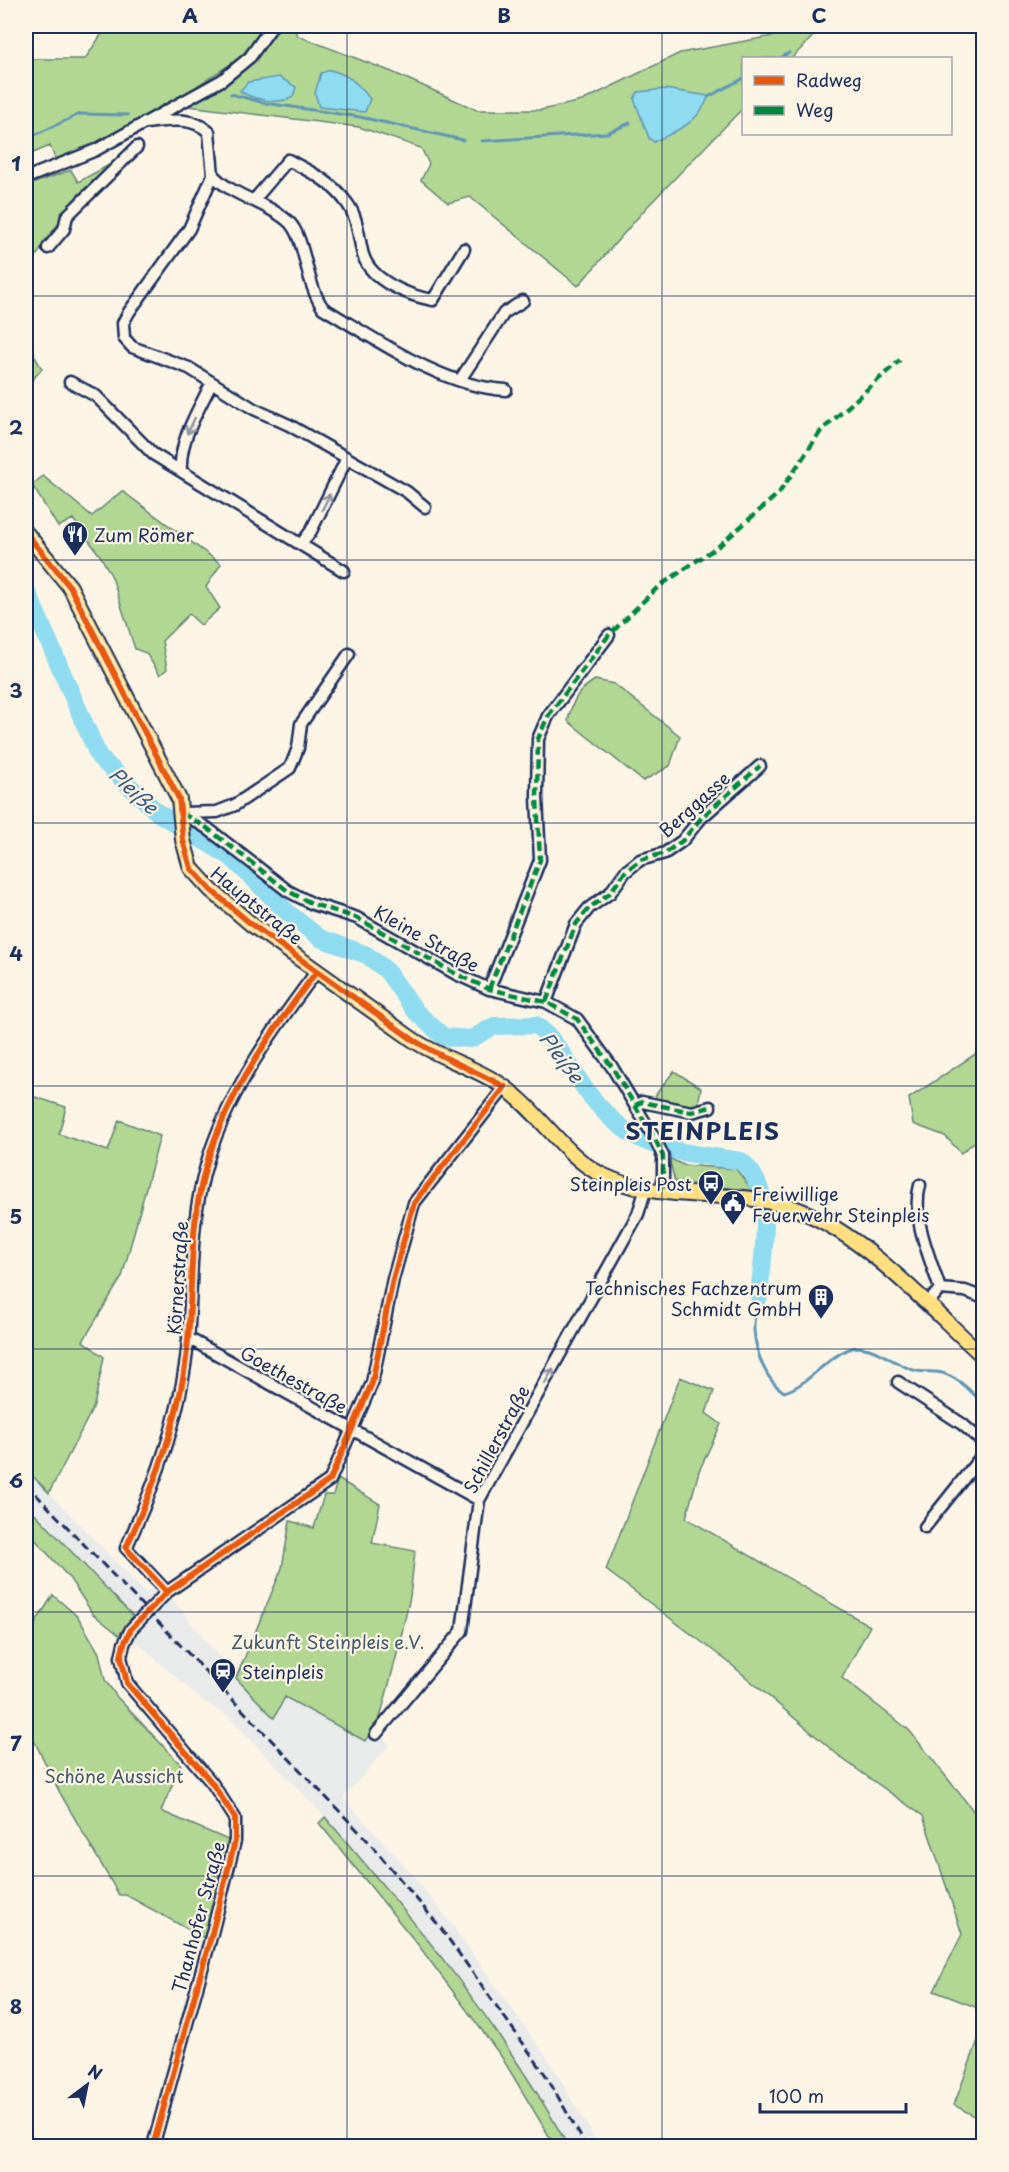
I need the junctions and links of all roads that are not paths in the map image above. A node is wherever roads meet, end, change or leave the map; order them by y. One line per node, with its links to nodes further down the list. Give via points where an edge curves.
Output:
1 (272, 26): 2 (street, via 250,57 222,80)
2 (144, 123): 3 (street); 4 (street, via 190,121 202,125 209,132)
3 (123, 135): 5 (street); 7 (street, via 134,150 67,216 64,229)
4 (213, 175): 6 (street, via 221,184); 12 (street, via 189,229 123,323 124,338 132,346 169,359)
5 (26, 178)
6 (254, 200): 8 (street, via 288,160 327,180 348,204 360,229 363,256 372,272 415,297 434,300); 10 (street, via 289,222 300,238 315,297 323,308 419,364)
7 (48, 248)
8 (464, 249)
9 (523, 301): 10 (street, via 504,313)
10 (460, 380): 13 (street, via 485,389)
11 (70, 382): 15 (street, via 96,396 153,454)
12 (211, 384): 14 (street); 15 (street, one-way to 15, via 188,431 180,458)
13 (506, 390)
14 (346, 460): 16 (street, via 407,492); 18 (street, one-way to 14)
15 (181, 471): 18 (street)
16 (425, 507)
17 (26, 533): 23 (main road, Hauptstraße, via 70,587 91,623 179,799)
18 (302, 543): 19 (street)
19 (344, 571)
20 (609, 635): 25 (street, via 548,716 538,739 540,860)
21 (349, 654): 23 (street, via 301,724 290,768 235,805 217,812)
22 (760, 766): 26 (street, Berggasse, via 702,817 682,841 665,853 640,860 625,872 610,893 589,908 576,924)
23 (181, 816): 24 (main road, Hauptstraße, via 191,868 211,890); 25 (street, Kleine Straße, via 207,828 288,891 357,918)
24 (317, 971): 27 (main road, Hauptstraße, via 436,1055); 36 (street, Körnerstraße, via 269,1036 214,1141 191,1238)
25 (489, 989): 26 (street, Kleine Straße)
26 (546, 1002): 28 (street, Kleine Straße, via 577,1018)
27 (505, 1087): 31 (main road, Hauptstraße, via 584,1164 602,1175); 39 (street, via 414,1203 393,1279 372,1383)
28 (635, 1105): 29 (street, via 642,1102 692,1112); 32 (street, Kleine Straße, via 663,1156)
29 (710, 1107)
30 (920, 1185): 33 (street, via 916,1199)
31 (646, 1188): 32 (main road, Hauptstraße); 42 (street, Schillerstraße, one-way to 31, via 638,1214)
32 (663, 1190): 35 (main road, Hauptstraße, via 798,1210 850,1239)
33 (940, 1289): 34 (street, via 965,1291); 35 (street)
34 (984, 1299)
35 (927, 1304): 37 (main road, Hauptstraße)
36 (188, 1338): 39 (street, Goethestraße); 44 (street, Körnerstraße, via 182,1382 162,1462 126,1548)
37 (984, 1357)
38 (898, 1382): 40 (street)
39 (352, 1430): 42 (street, Goethestraße); 44 (street, via 330,1480)
40 (984, 1443)
41 (984, 1453): 43 (street)
42 (479, 1500): 45 (street, Schillerstraße, via 462,1631)
43 (925, 1527)
44 (167, 1593): 46 (street, Thanhofer Straße, via 131,1629 121,1657 127,1683 212,1783 235,1818 235,1841)
45 (376, 1734)
46 (153, 2146)

